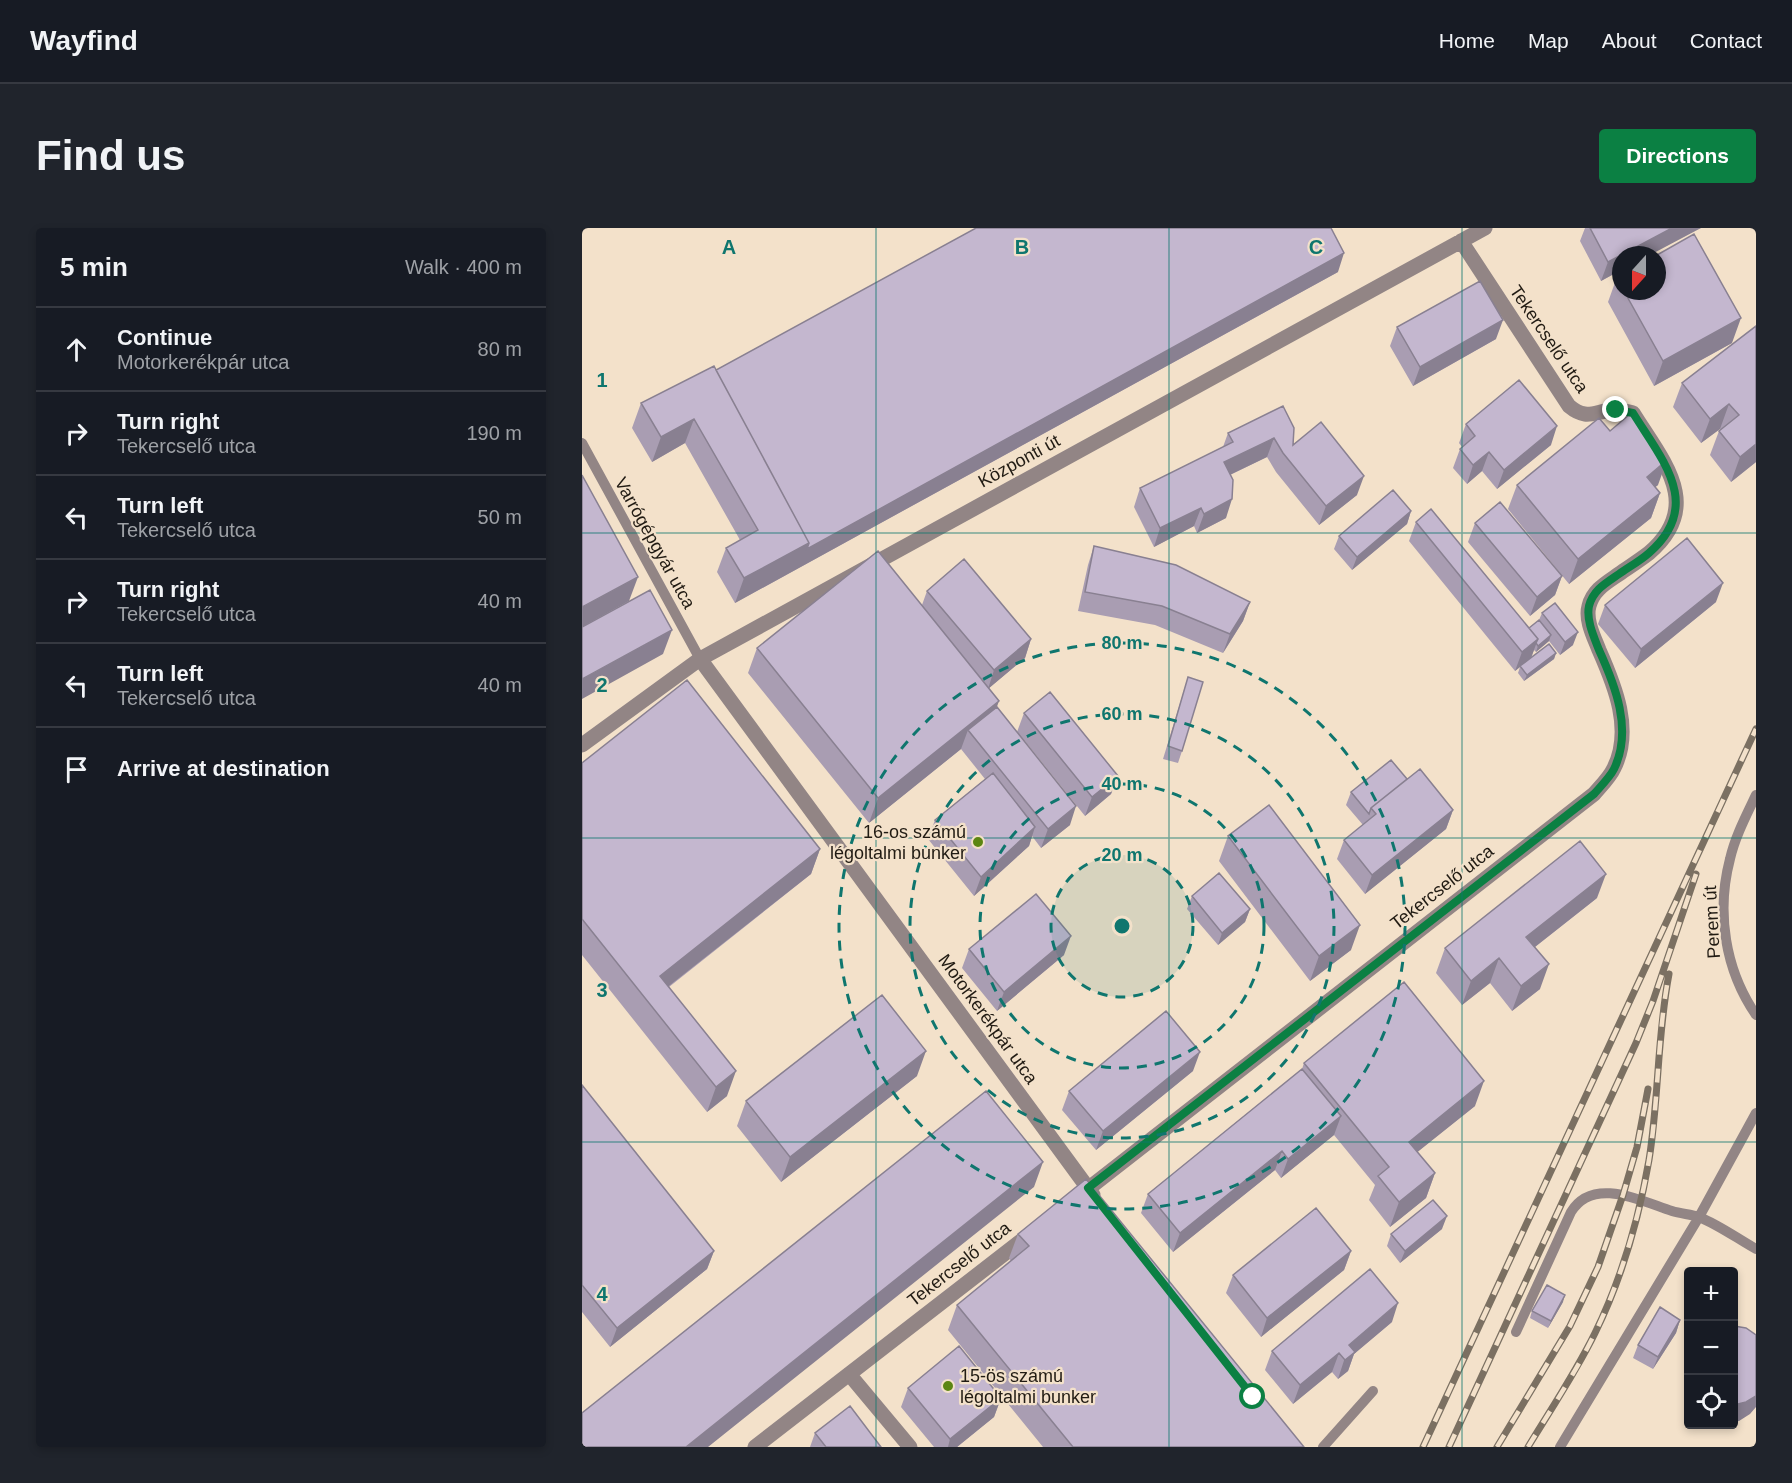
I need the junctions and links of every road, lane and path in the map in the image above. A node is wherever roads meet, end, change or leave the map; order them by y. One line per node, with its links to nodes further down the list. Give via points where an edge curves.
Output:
1 (1485, 228): 2 (street, Központi út)
2 (1461, 241): 4 (street, Központi út); 9 (street, Tekercselő utca, via 1569,406 1578,414 1616,410 1633,413 1676,486 1677,510 1669,529 1650,552 1596,590 1588,608 1591,631 1612,679 1620,712 1621,742 1614,769 1594,794)
3 (582, 442): 4 (lane, Varrógépgyár utca)
4 (700, 658): 5 (street, Központi út); 9 (street, Motorkerékpár utca)
5 (582, 745)
6 (1756, 795): 7 (lane, Perem út, via 1730,857 1724,902 1731,965 1738,986)
7 (1755, 1013)
8 (1756, 1113): 12 (lane)
9 (1088, 1188): 10 (street, Motorkerékpár utca); 11 (street, Tekercselő utca)
10 (1102, 1206)
11 (1060, 1210)
12 (1699, 1216): 14 (lane); 15 (lane, via 1615,1194 1590,1196 1577,1203); 21 (lane)
13 (1042, 1224): 16 (street, Tekercselő utca)
14 (1756, 1249)
15 (1516, 1332)
16 (849, 1374): 18 (street, Tekercselő utca); 19 (street)
17 (1373, 1390): 20 (lane)
18 (755, 1447)
19 (910, 1447)
20 (1323, 1447)
21 (1560, 1447)

